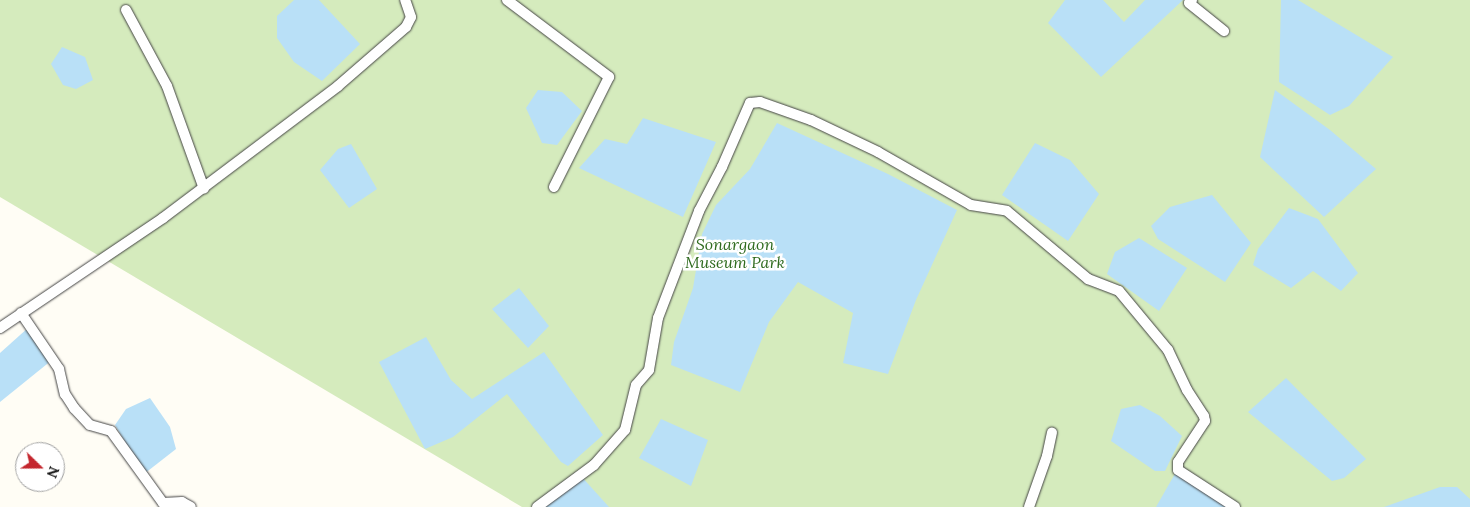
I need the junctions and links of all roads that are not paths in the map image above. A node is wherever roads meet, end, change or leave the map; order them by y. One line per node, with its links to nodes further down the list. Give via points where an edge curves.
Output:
1 (405, 0): 7 (street, via 411,17 406,27 338,86)
2 (507, 0): 6 (street, via 609,77)
3 (1192, 0): 5 (street, via 1189,3)
4 (126, 10): 7 (street, via 167,86)
5 (1224, 31)
6 (554, 187)
7 (204, 189): 8 (street)
8 (21, 313): 9 (street); 11 (street, via 60,369 65,394 74,408 90,425 111,432 163,503 182,502)
9 (0, 328)
10 (1052, 433): 13 (street)
11 (191, 507)
12 (537, 507): 14 (street, via 594,464 625,430 636,385 649,370 658,318 699,211 750,103 760,102 811,120 878,152 971,206 1007,211 1088,279 1119,291 1168,350 1204,416 1205,421 1178,462 1178,470)
13 (1029, 507)
14 (1235, 507)

